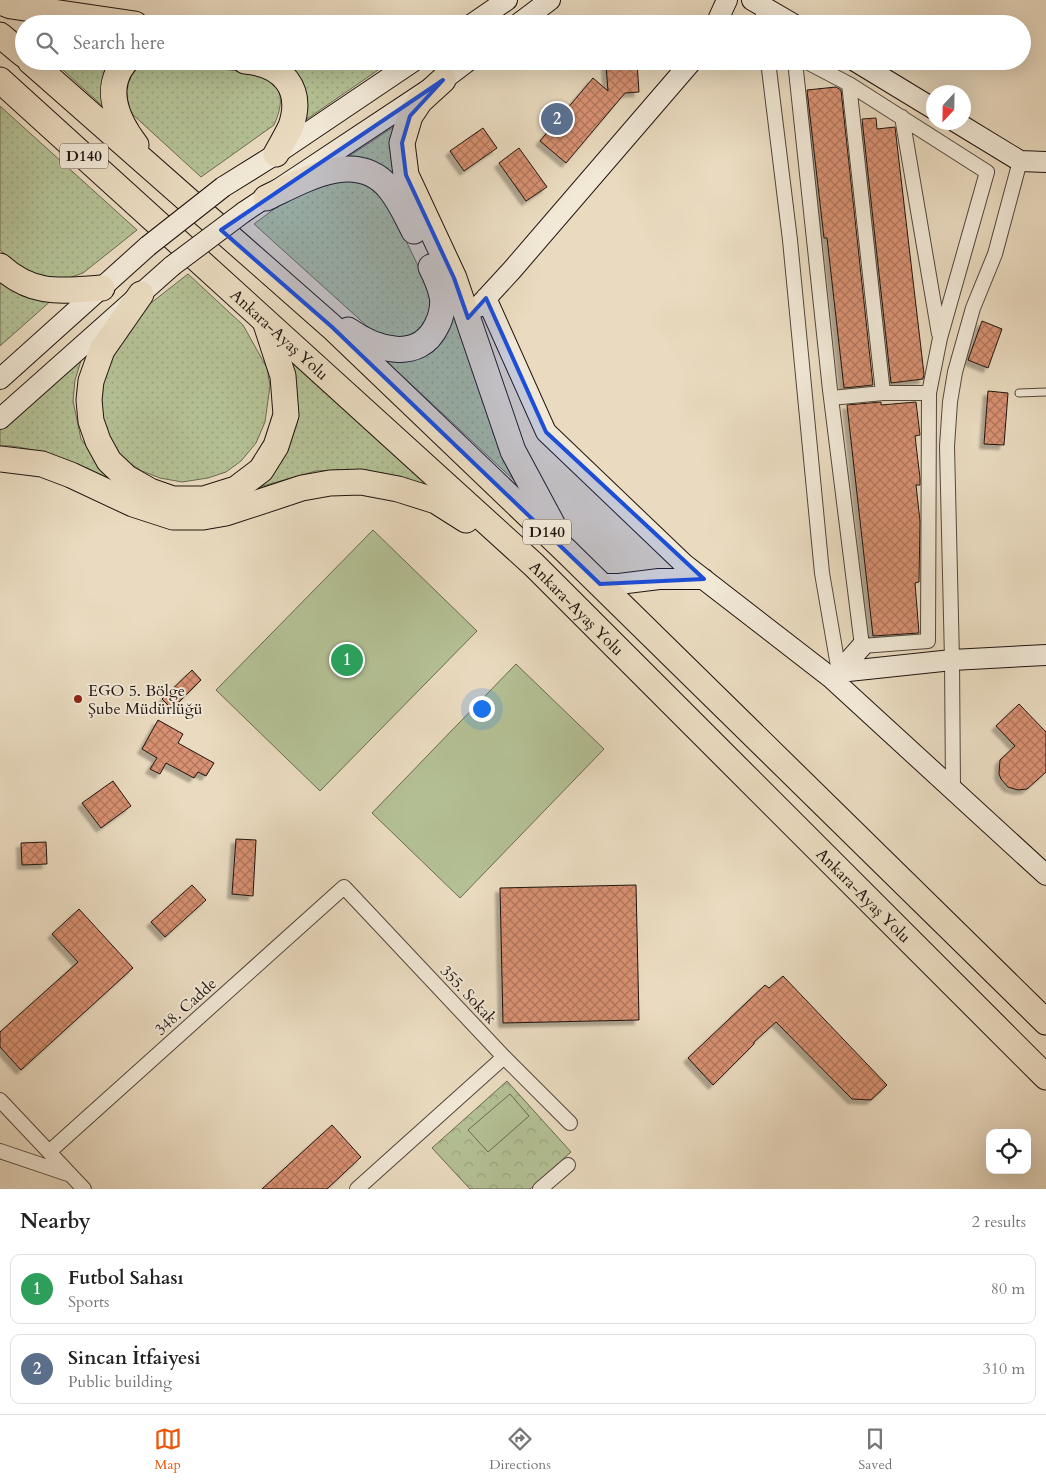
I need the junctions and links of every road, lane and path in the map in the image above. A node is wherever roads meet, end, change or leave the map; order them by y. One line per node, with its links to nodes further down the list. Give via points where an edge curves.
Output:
1 (492, 0): 7 (street)
2 (507, 0): 8 (street)
3 (550, 0): 9 (street)
4 (727, 0): 10 (street)
5 (0, 2): 6 (highway)
6 (73, 15)
7 (479, 15)
8 (484, 15)
9 (530, 15)
10 (720, 15)
11 (0, 34): 12 (highway)
12 (15, 47)
13 (40, 70): 32 (highway, Ankara-Ayaş Yolu / D140)
14 (121, 70): 32 (highway, via 113,95 115,106 128,134)
15 (276, 70): 29 (highway, via 286,79 295,98 290,127)
16 (401, 70): 29 (street)
17 (456, 70): 24 (street)
18 (684, 70): 38 (street)
19 (769, 70): 57 (street, via 790,240)
20 (796, 70): 47 (street)
21 (822, 70): 25 (street)
22 (870, 70): 26 (street)
23 (0, 80): 40 (highway, Ankara-Ayaş Yolu / D140)
24 (443, 80): 33 (street); 39 (highway, via 420,101 410,116 402,143 406,175 454,278)
25 (849, 84): 27 (street); 45 (street)
26 (926, 104)
27 (902, 118): 41 (street); 41 (street, via 987,172)
28 (969, 130): 30 (street)
29 (276, 154): 35 (street, bridge, via 222,187 148,246)
30 (1020, 161): 31 (street); 56 (street, via 994,254 973,308 950,402 947,446)
31 (1046, 162)
32 (155, 171): 37 (highway, Ankara-Ayaş Yolu / D140)
33 (266, 198): 36 (street, bridge, via 172,266); 37 (highway, via 302,180 333,170 354,168 373,175 388,186 400,204 443,298 440,320 433,334 422,344 396,350 362,340)
34 (0, 266): 35 (highway, via 29,286 56,291)
35 (102, 288): 42 (street)
36 (141, 294): 40 (highway, via 102,350 90,382 91,421 109,461 127,478 173,499 204,499 236,489 260,470 276,446 286,415 283,376); 48 (street)
37 (296, 296): 50 (highway, Ankara-Ayaş Yolu / D140)
38 (486, 298): 39 (street); 52 (street, via 546,432 684,564)
39 (468, 318): 50 (highway, via 513,451)
40 (265, 322): 51 (highway, Ankara-Ayaş Yolu / D140)
41 (940, 338): 46 (street)
42 (0, 380)
43 (1020, 392): 44 (lane)
44 (1046, 392)
45 (883, 393): 46 (street); 47 (street)
46 (929, 393): 54 (street, via 928,641)
47 (831, 398): 54 (street)
48 (0, 419)
49 (0, 459): 51 (highway, via 42,464 133,504 173,517 226,513 302,488 330,483 362,482 398,489 436,501)
50 (566, 551): 53 (highway, Ankara-Ayaş Yolu / D140)
51 (534, 565): 63 (highway, Ankara-Ayaş Yolu / D140)
52 (704, 579): 53 (street); 57 (street)
53 (600, 584): 61 (highway, Ankara-Ayaş Yolu / D140)
54 (862, 646): 57 (street)
55 (1046, 655): 56 (street)
56 (952, 660): 57 (street); 58 (street)
57 (834, 675): 58 (street)
58 (954, 789): 59 (street)
59 (1046, 874)
60 (344, 887): 62 (street, 355. Sokak); 66 (street, 348. Cadde)
61 (1045, 1020)
62 (504, 1057): 65 (street, 355. Sokak); 71 (street)
63 (1046, 1077)
64 (0, 1100): 66 (street)
65 (570, 1123)
66 (49, 1152): 69 (street)
67 (3, 1156): 69 (street)
68 (568, 1165): 72 (street)
69 (70, 1174): 70 (street)
70 (84, 1189)
71 (358, 1189)
72 (540, 1189)

